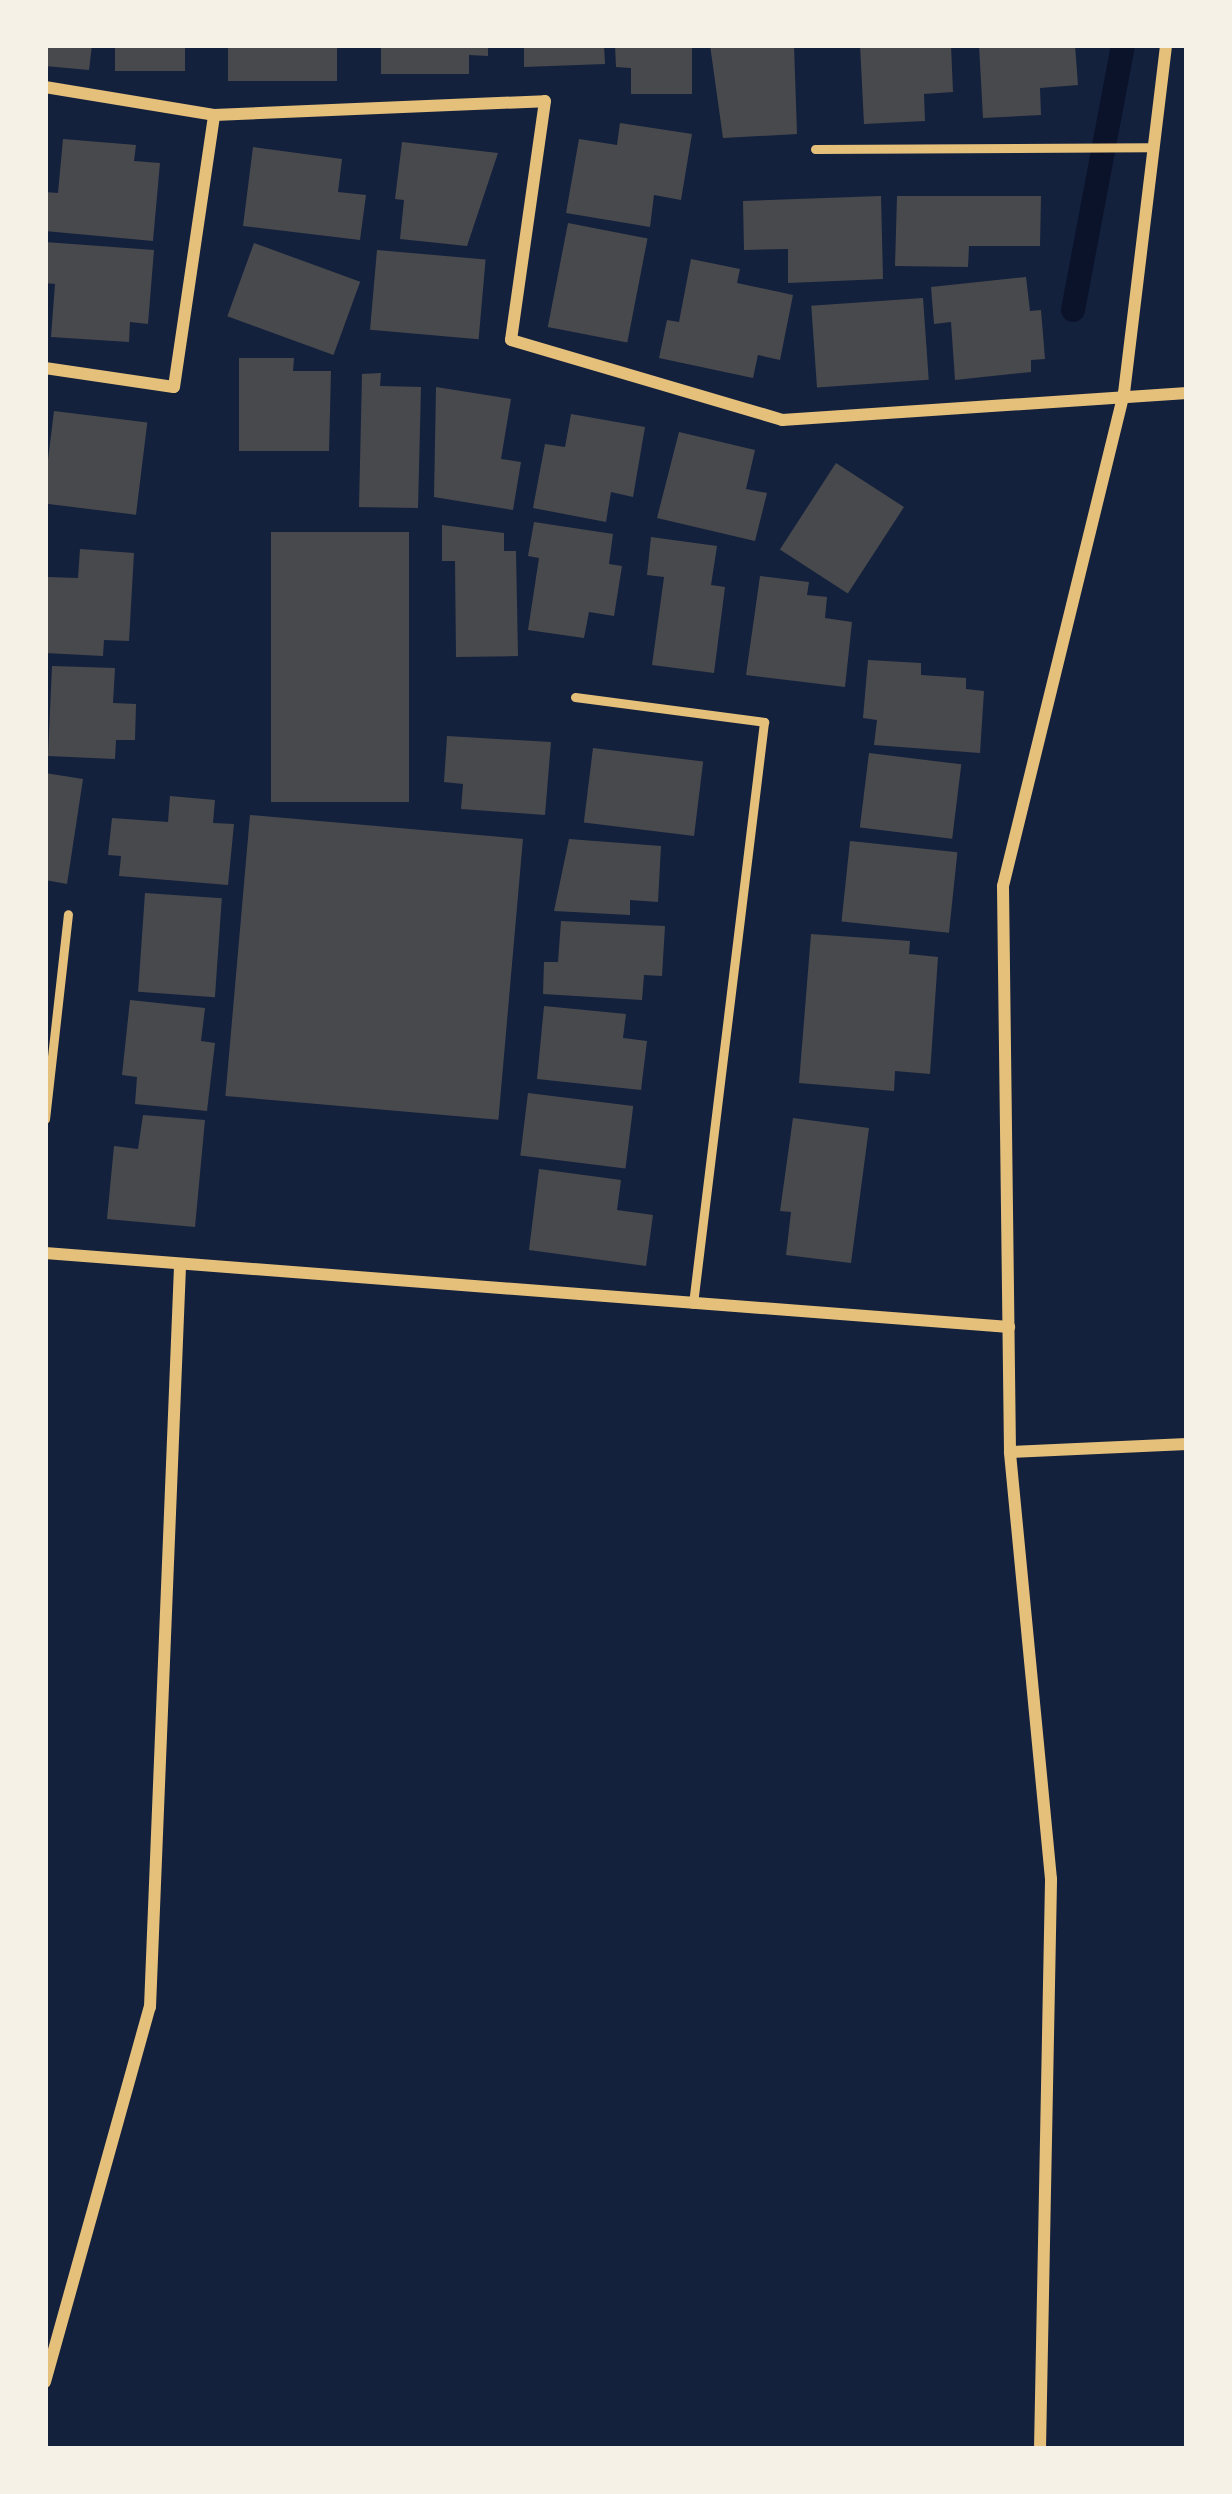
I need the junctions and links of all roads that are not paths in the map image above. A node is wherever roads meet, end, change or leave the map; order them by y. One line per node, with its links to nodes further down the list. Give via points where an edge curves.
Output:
1 (1166, 45): 4 (street)
2 (45, 87): 3 (street)
3 (214, 115): 6 (street, via 174,387); 8 (street, via 545,101 511,340 782,420)
4 (1149, 147): 5 (lane); 8 (street)
5 (815, 149)
6 (45, 368)
7 (1187, 392): 8 (street)
8 (1124, 393): 15 (street, via 1003,886)
9 (575, 697): 14 (lane, via 764,722)
10 (68, 914): 11 (lane)
11 (45, 1119)
12 (45, 1252): 13 (street)
13 (180, 1265): 14 (street); 18 (street, via 151,2007)
14 (693, 1304): 15 (street)
15 (1009, 1328): 17 (street)
16 (1187, 1444): 17 (street)
17 (1010, 1451): 19 (street, via 1051,1880)
18 (45, 2382)
19 (1040, 2449)

